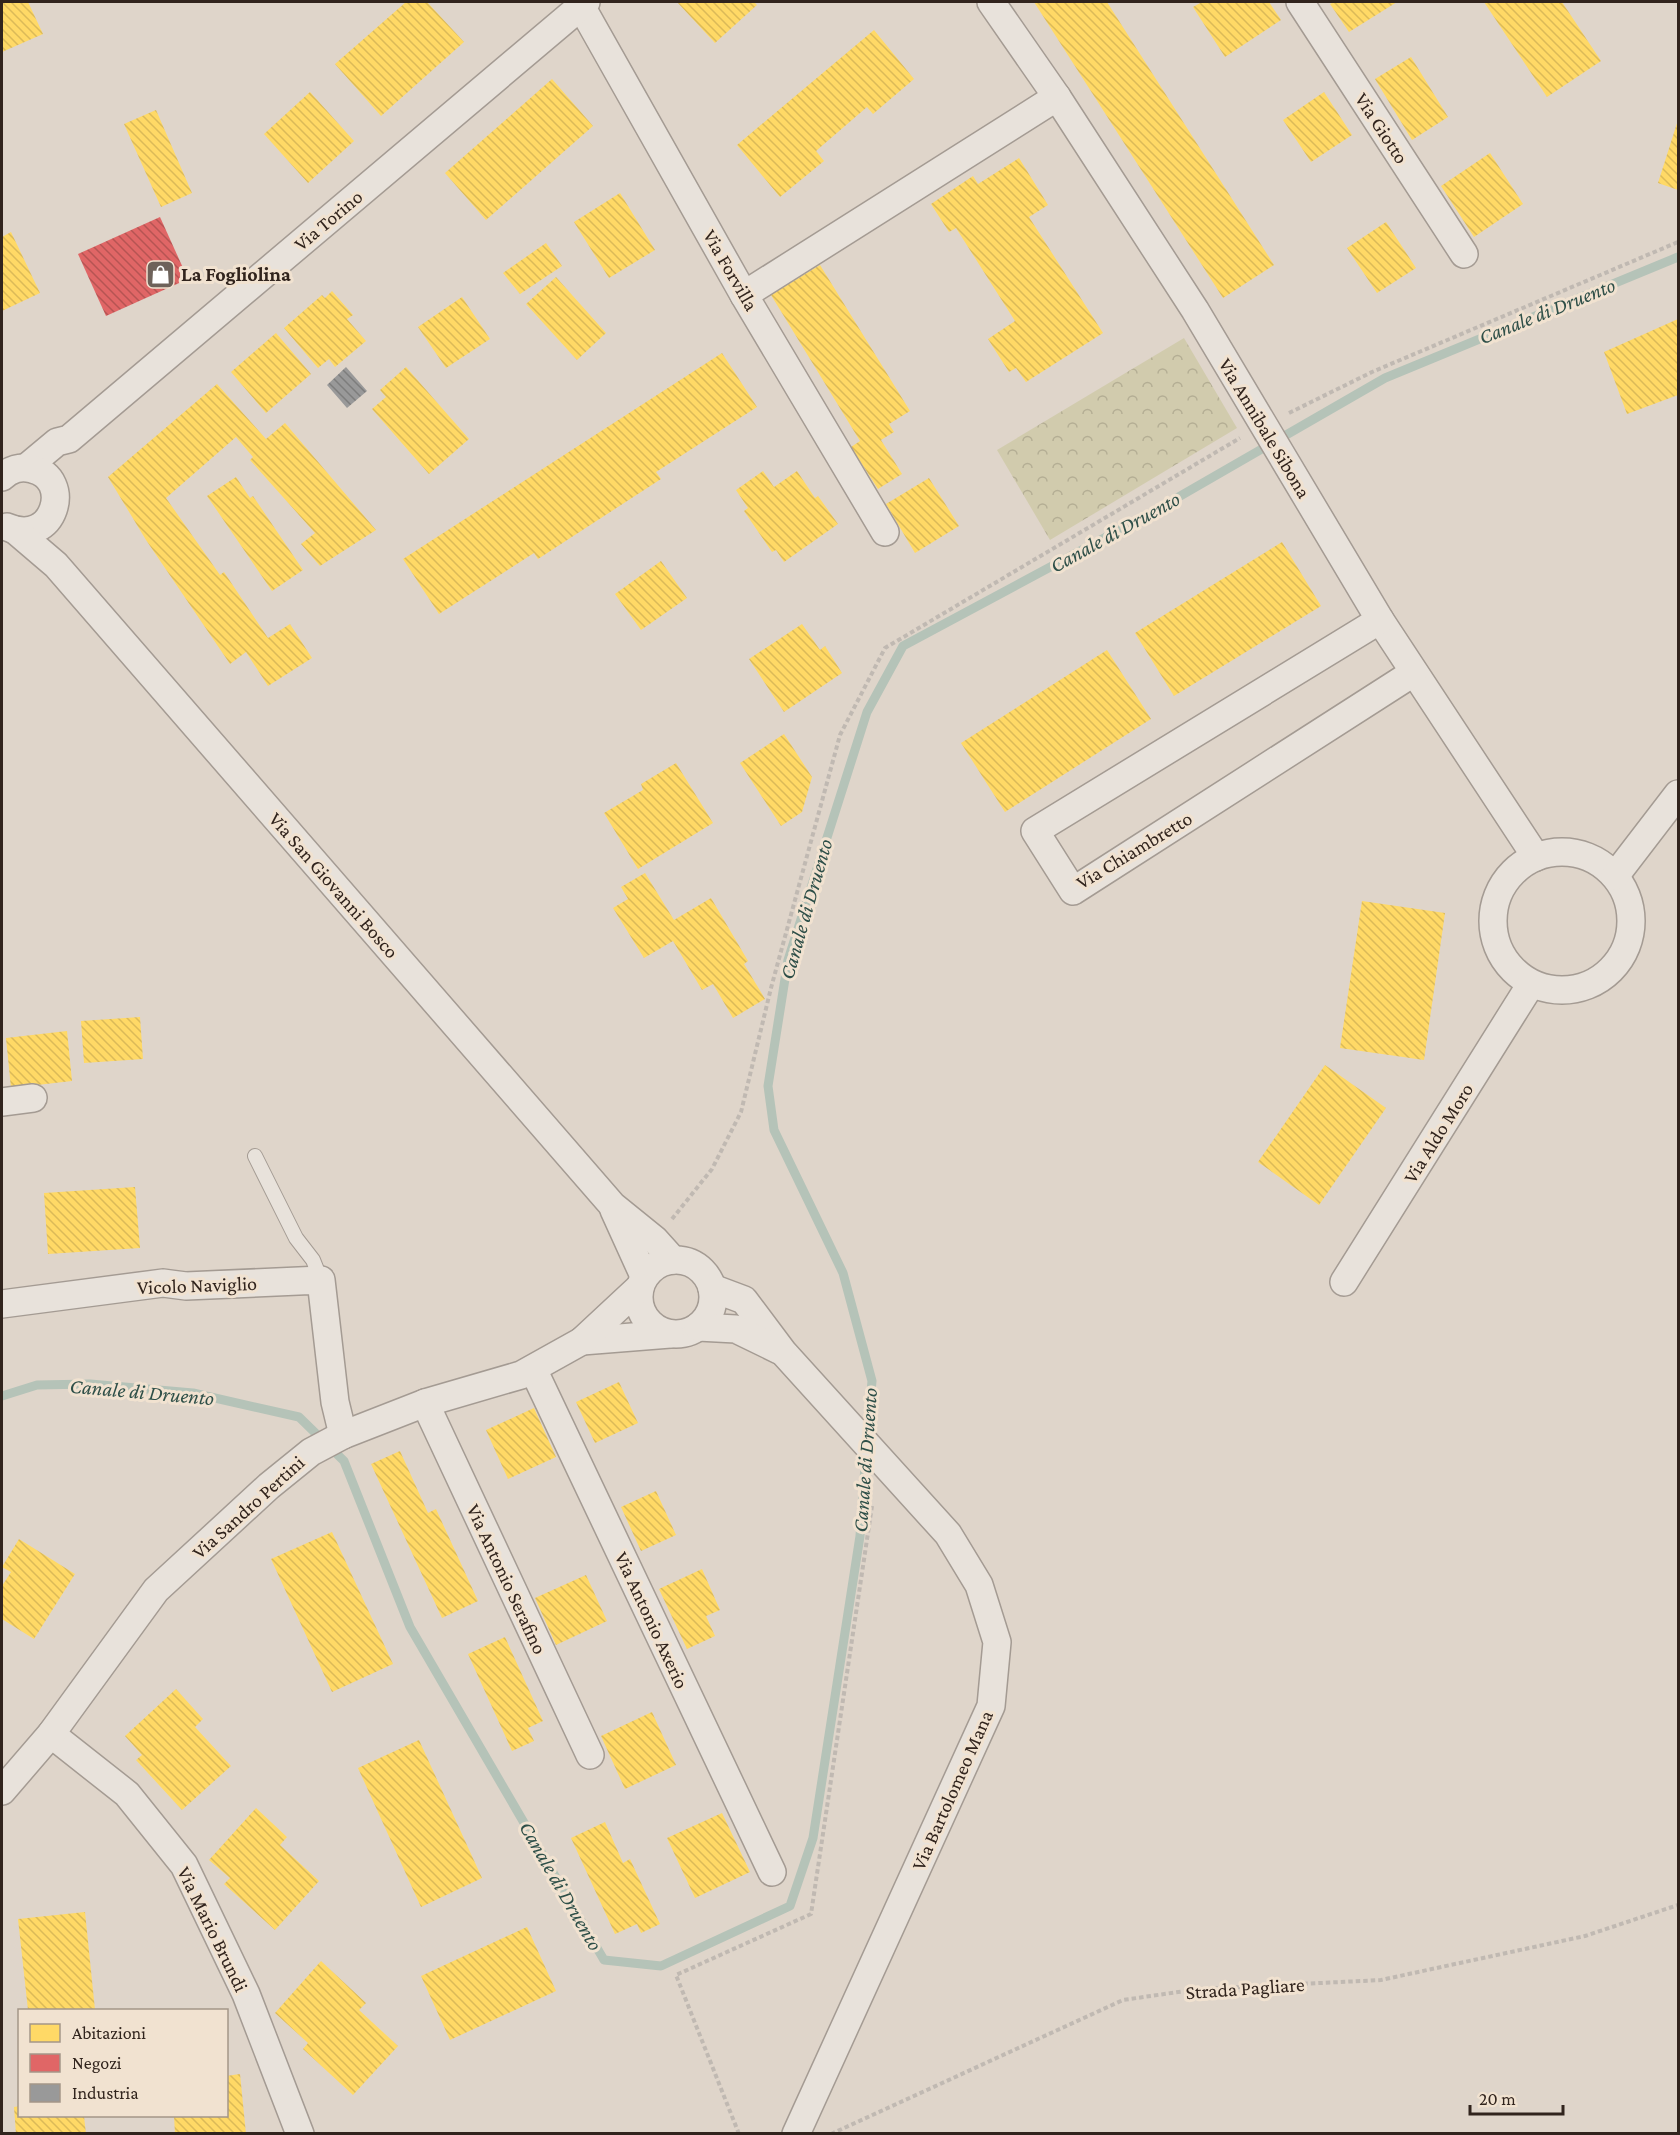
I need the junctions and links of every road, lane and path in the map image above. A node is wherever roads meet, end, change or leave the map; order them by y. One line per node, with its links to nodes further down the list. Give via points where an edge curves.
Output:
1 (991, 2): 4 (street, Via Annibale Sibona)
2 (1300, 2): 6 (street, Via Giotto)
3 (584, 4): 7 (street, Via Forvilla); 9 (street, Via Torino)
4 (1057, 97): 7 (street); 8 (street, Via Annibale Sibona, via 1195,310)
5 (1678, 242): 8 (path, via 1372,372)
6 (1464, 254)
7 (744, 295): 14 (street, Via Forvilla)
8 (1270, 437): 16 (street, Via Annibale Sibona); 26 (path, via 1236,439 885,648 840,735 741,1112 712,1168)
9 (69, 439): 10 (street, Via Torino, via 57,442); 12 (street)
10 (27, 467): 11 (street, Via Torino, via 16,468); 12 (street, via 52,483)
11 (2, 477)
12 (54, 503): 13 (street, via 46,522 37,529 26,531); 15 (street)
13 (8, 526): 15 (street, Via San Giovanni Bosco)
14 (885, 532)
15 (56, 564): 25 (street, Via San Giovanni Bosco)
16 (1380, 620): 17 (street, Via Annibale Sibona); 17 (street, Via Chiambretto, via 1035,831 1073,891)
17 (1413, 673): 19 (street, Via Annibale Sibona)
18 (1678, 794): 20 (street)
19 (1536, 857): 20 (street, via 1557,852 1579,854 1599,862); 21 (street, via 1518,867 1505,882 1496,900 1493,919 1502,957)
20 (1615, 876): 21 (street, via 1629,900 1632,927 1625,953 1608,974 1584,988 1557,991)
21 (1531, 984): 30 (street, Via Aldo Moro)
22 (33, 1098): 23 (street)
23 (2, 1102)
24 (255, 1156): 28 (lane)
25 (613, 1206): 26 (street, Via San Giovanni Bosco); 29 (street, Via San Giovanni Bosco)
26 (655, 1239): 27 (street, Via San Giovanni Bosco)
27 (673, 1260): 29 (street, via 662,1263); 31 (street, via 694,1265)
28 (321, 1280): 32 (street, Vicolo Naviglio, via 186,1286 163,1282); 39 (street)
29 (642, 1282): 34 (street, via 640,1306 648,1323); 35 (street, Via Sandro Pertini)
30 (1344, 1282)
31 (712, 1288): 33 (street, via 711,1309); 36 (street, Via Bartolomeo Mana, via 744,1300)
32 (2, 1304)
33 (698, 1327): 34 (street); 36 (street, Via Bartolomeo Mana, via 736,1329)
34 (670, 1334): 35 (street, Via Sandro Pertini)
35 (582, 1341): 37 (street, Via Sandro Pertini)
36 (783, 1352): 46 (street, Via Bartolomeo Mana, via 948,1534 980,1586 997,1642 991,1706)
37 (533, 1369): 38 (street, Via Sandro Pertini); 43 (street, Via Antonio Axerio)
38 (425, 1403): 39 (street, Via Sandro Pertini); 41 (street, Via Antonio Serafino)
39 (340, 1436): 40 (street, Via Sandro Pertini, via 311,1452 269,1486 156,1590)
40 (51, 1734): 42 (street, Via Sandro Pertini); 45 (street, Via Mario Brundi, via 127,1794 184,1865 246,1994)
41 (590, 1755)
42 (2, 1791)
43 (772, 1872)
44 (1678, 1905): 47 (path, Strada Pagliare, via 1585,1936 1381,1980 1199,1989 1123,2000)
45 (300, 2133)
46 (796, 2133)
47 (831, 2133)

